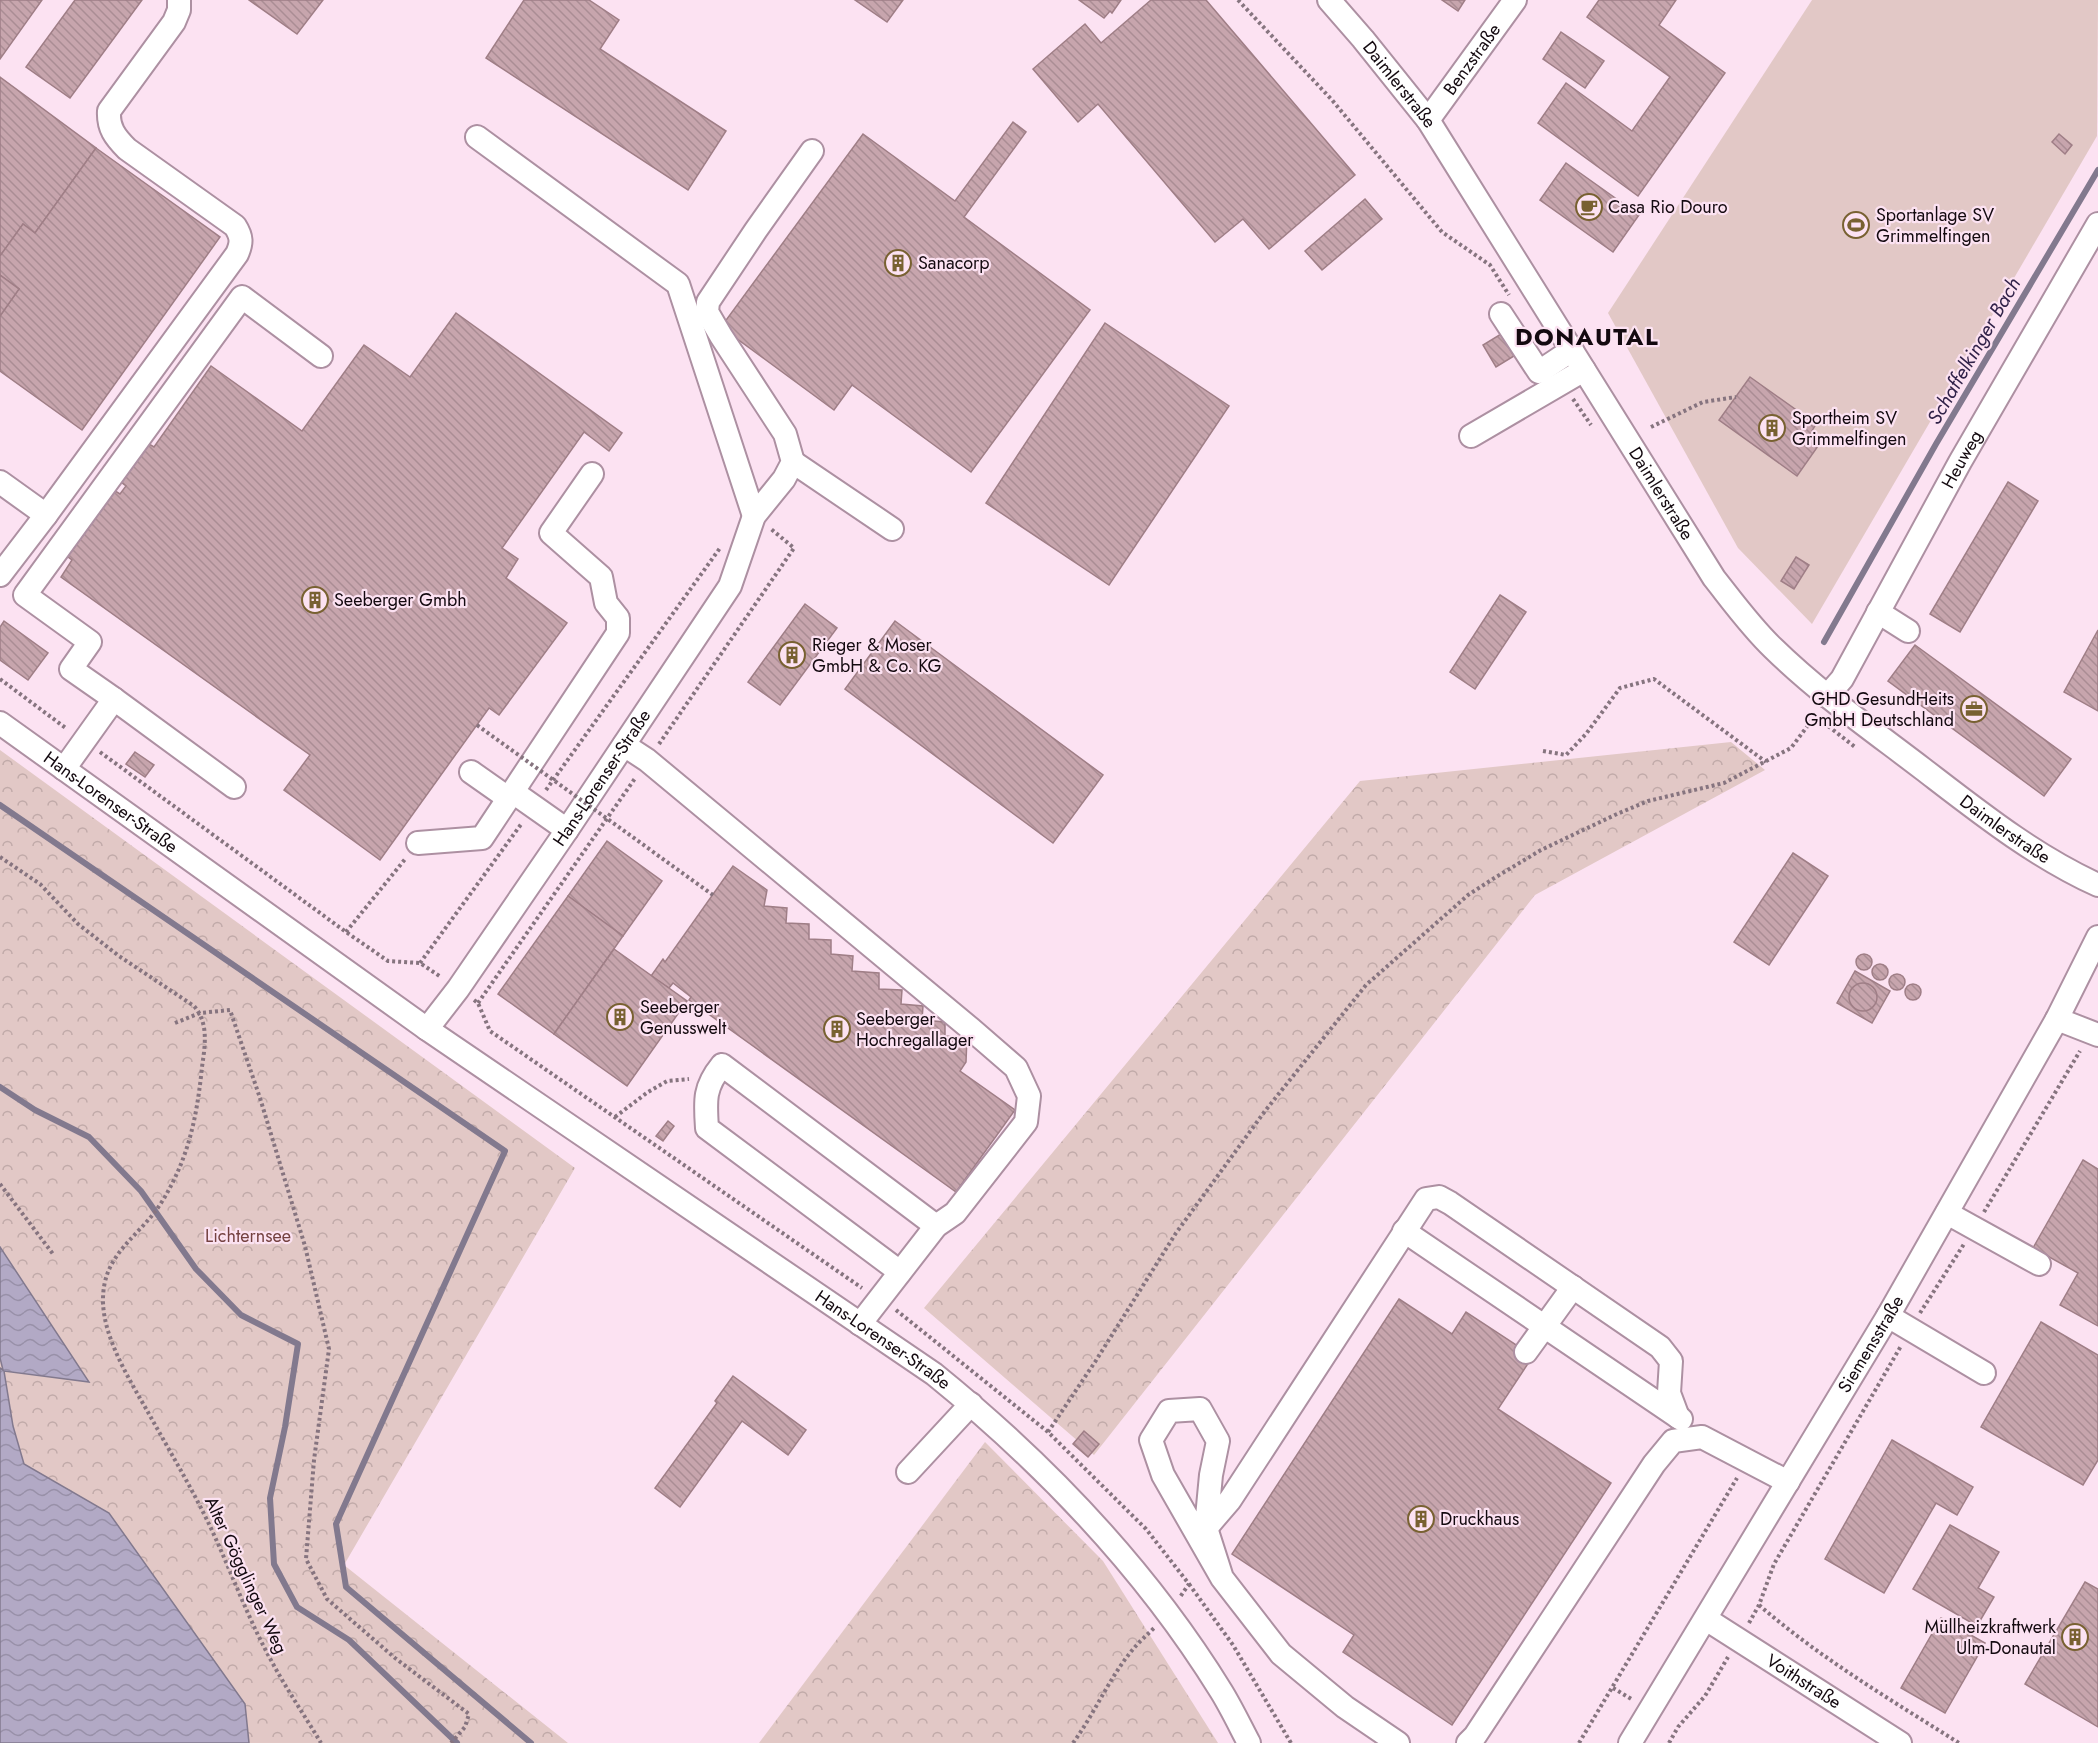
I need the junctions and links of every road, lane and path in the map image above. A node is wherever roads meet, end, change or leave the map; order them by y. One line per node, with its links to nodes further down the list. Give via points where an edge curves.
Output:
1 (179, 0): 18 (street, via 174,22 109,111 109,124 127,149 236,226 242,245)
2 (1329, 0): 4 (street, Daimlerstraße)
3 (1515, 0): 4 (street, Benzstraße)
4 (1428, 120): 9 (street, Daimlerstraße)
5 (477, 137): 19 (street, via 678,285)
6 (812, 151): 15 (street, via 708,302 707,312 785,434)
7 (2098, 224): 22 (street, Heuweg)
8 (1501, 314): 9 (street, via 1539,372)
9 (1572, 350): 11 (street, Daimlerstraße)
10 (321, 356): 26 (street, via 242,297 25,595 90,642 71,669)
11 (1584, 370): 14 (street); 25 (street, Daimlerstraße, via 1714,578 1773,648)
12 (1736, 397): 13 (path, via 1702,402)
13 (1651, 427)
14 (1471, 436)
15 (793, 462): 19 (street); 20 (street)
16 (592, 474): 37 (street, via 551,533 601,577 606,603 618,618 618,633)
17 (0, 483): 18 (street)
18 (46, 515): 21 (street)
19 (754, 516): 31 (street, Hans-Lorenser-Straße, via 730,586)
20 (892, 529)
21 (0, 575)
22 (1878, 612): 23 (street); 25 (street, Heuweg, via 1842,679)
23 (1908, 630)
24 (0, 679): 30 (path)
25 (1827, 696): 41 (street, Daimlerstraße, via 1996,825 2063,869)
26 (114, 699): 30 (street); 36 (street)
27 (1815, 716): 33 (path, via 1791,748)
28 (0, 723): 34 (street, Hans-Lorenser-Straße)
29 (477, 725): 42 (path, bridge)
30 (84, 741): 34 (street); 43 (path)
31 (624, 745): 38 (street, Hans-Lorenser-Straße); 55 (street, via 656,767 1016,1068 1029,1096 1026,1122 955,1213)
32 (1543, 751): 33 (path, via 1566,755 1620,688 1654,679)
33 (1766, 762): 71 (path, via 1724,783 1648,801 1541,850 1468,895 1366,985 1265,1111 1176,1233)
34 (64, 769): 49 (street, Hans-Lorenser-Straße)
35 (471, 772): 37 (street)
36 (234, 787)
37 (510, 795): 38 (street); 39 (street, via 482,838)
38 (567, 830): 45 (street, Hans-Lorenser-Straße)
39 (418, 843): 43 (path)
40 (0, 857): 46 (path, via 40,884 78,924)
41 (2098, 885)
42 (713, 896)
43 (346, 932): 45 (path, via 388,960 420,963)
44 (2098, 937): 47 (street, Siemensstraße)
45 (458, 988): 49 (street, Hans-Lorenser-Straße); 52 (path, via 478,1004 490,1031)
46 (200, 1013): 48 (path); 83 (path, Alter Gögglinger Weg, via 205,1029 204,1049 193,1131 163,1200 115,1256 103,1302 111,1338 128,1376 207,1521 271,1661); 84 (path, via 230,1010 305,1246 329,1349 306,1559 327,1599 395,1658 469,1714 465,1727)
47 (2057, 1019): 50 (street); 54 (street, Siemensstraße)
48 (176, 1023)
49 (427, 1029): 64 (street, Hans-Lorenser-Straße)
50 (2094, 1034): 56 (path)
51 (711, 1078): 52 (path, via 667,1081); 55 (street, via 722,1065); 60 (street, via 705,1096 707,1128)
52 (615, 1117): 62 (path)
53 (0, 1184): 58 (path)
54 (1947, 1213): 56 (street); 63 (street, Siemensstraße)
55 (936, 1226): 60 (street)
56 (1975, 1227): 59 (street); 66 (path)
57 (1404, 1232): 61 (street, via 1426,1199 1439,1197); 65 (street); 76 (street, via 1230,1500)
58 (53, 1254)
59 (2039, 1264)
60 (900, 1272): 62 (street)
61 (1573, 1287): 65 (street); 70 (street, via 1660,1347 1671,1361 1669,1393)
62 (878, 1299): 64 (street); 71 (path)
63 (1888, 1316): 66 (street); 75 (street, Siemensstraße)
64 (860, 1324): 69 (street, Hans-Lorenser-Straße)
65 (1545, 1327): 67 (street); 70 (street)
66 (1910, 1329): 68 (street); 79 (path, via 1774,1564)
67 (1526, 1352)
68 (1984, 1373)
69 (971, 1404): 74 (street); 80 (street, Hans-Lorenser-Straße, via 1069,1495 1117,1548)
70 (1678, 1417): 72 (street)
71 (1048, 1432): 78 (path, via 1146,1529)
72 (1702, 1437): 73 (street); 89 (street, via 1673,1441 1654,1464)
73 (1747, 1461): 75 (street); 90 (path)
74 (908, 1472)
75 (1788, 1482): 81 (street, Siemensstraße)
76 (1206, 1528): 77 (street); 77 (street, via 1218,1441 1200,1409 1169,1411 1151,1440 1163,1475)
77 (1222, 1578): 88 (street, via 1281,1654 1345,1707)
78 (1189, 1584): 80 (path); 87 (path, via 1233,1645)
79 (1759, 1605): 82 (path); 94 (path, via 1878,1691)
80 (1168, 1614): 85 (path, via 1133,1649); 86 (street, Hans-Lorenser-Straße, via 1221,1691)
81 (1706, 1619): 82 (street, Voithstraße); 91 (street, Siemensstraße)
82 (1739, 1640): 92 (path, via 1705,1696); 93 (street, Voithstraße)
83 (321, 1743)
84 (451, 1743)
85 (1073, 1743)
86 (1249, 1743)
87 (1291, 1743)
88 (1398, 1743)
89 (1468, 1743)
90 (1579, 1743)
91 (1630, 1743)
92 (1669, 1743)
93 (1900, 1743)
94 (1959, 1743)

